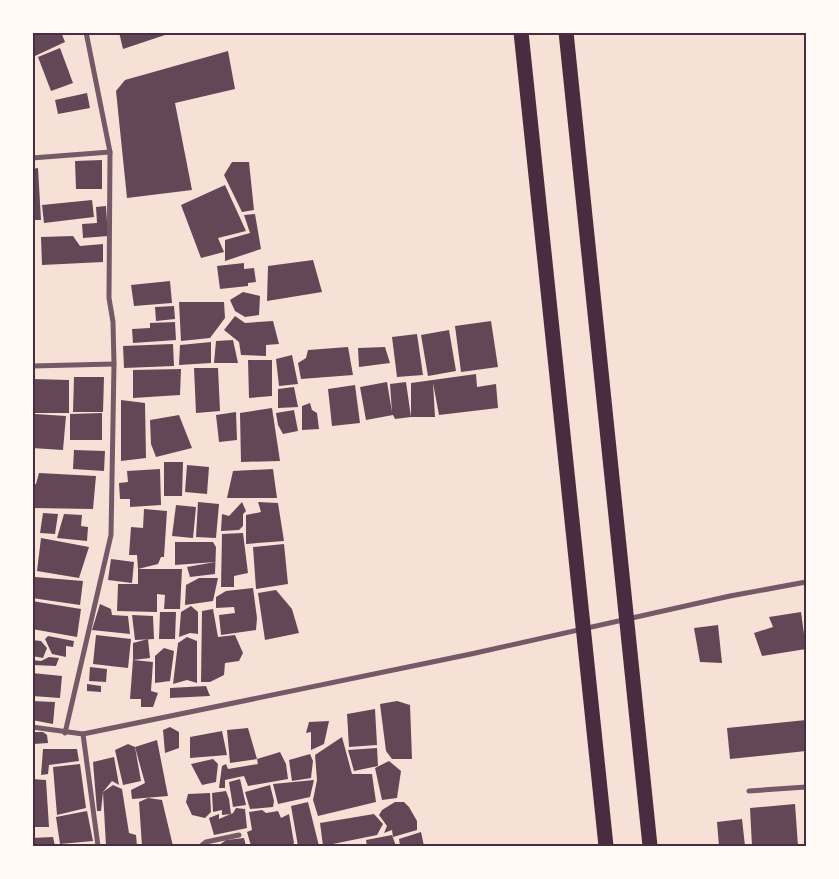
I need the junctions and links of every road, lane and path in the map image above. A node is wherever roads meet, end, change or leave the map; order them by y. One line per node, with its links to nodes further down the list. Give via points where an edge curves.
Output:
1 (86, 32): 4 (street)
2 (521, 32): 17 (highway)
3 (566, 32): 18 (highway)
4 (110, 152): 5 (street); 6 (street, via 110,298)
5 (32, 158)
6 (114, 364): 7 (street); 10 (street, via 111,535)
7 (32, 366)
8 (806, 582): 11 (street)
9 (32, 727): 10 (street)
10 (65, 733): 11 (street)
11 (83, 734): 15 (street)
12 (806, 786): 13 (street)
13 (750, 791)
14 (239, 835): 16 (street)
15 (98, 846)
16 (201, 846)
17 (606, 846)
18 (650, 846)

